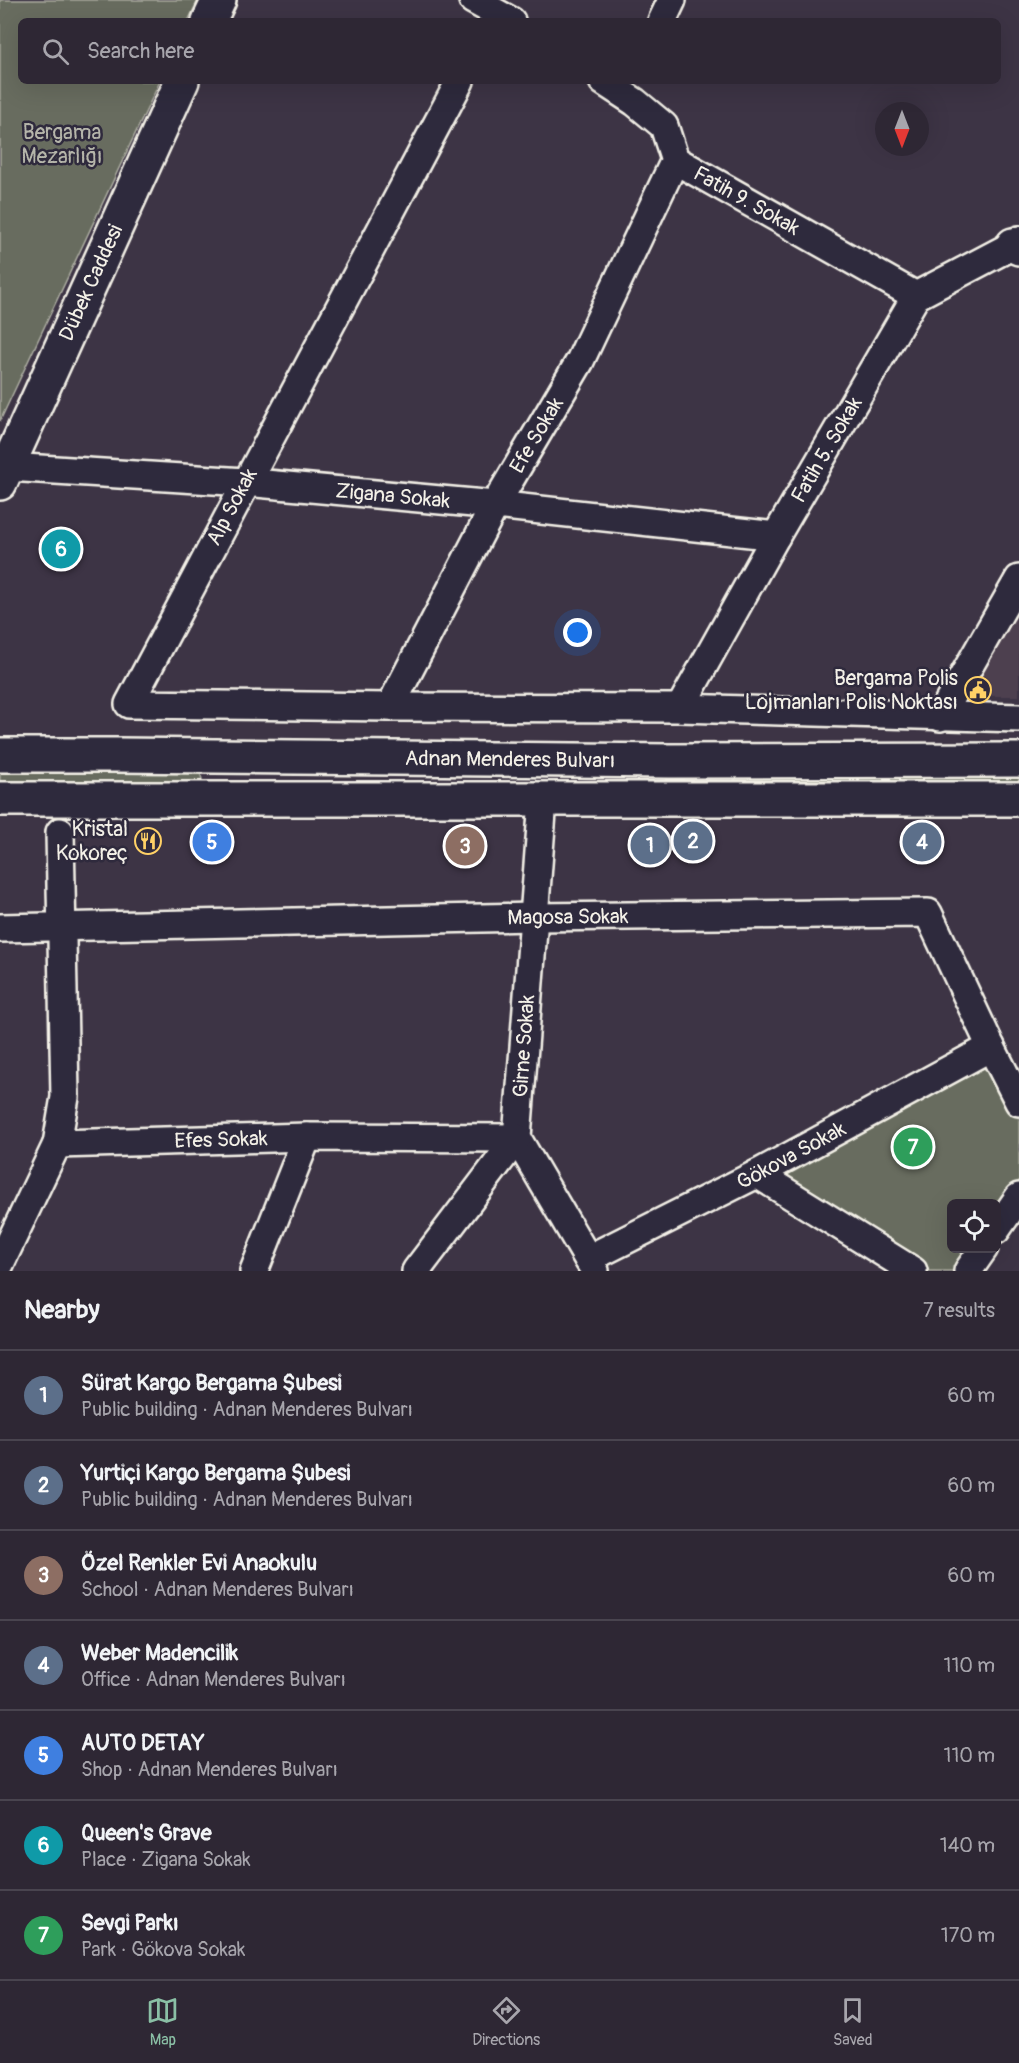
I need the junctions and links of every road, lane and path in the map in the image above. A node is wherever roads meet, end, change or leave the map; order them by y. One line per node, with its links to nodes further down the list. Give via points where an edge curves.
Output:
1 (219, 0): 5 (main road)
2 (473, 0): 4 (street)
3 (672, 0): 6 (street)
4 (501, 13)
5 (210, 18)
6 (663, 18)
7 (181, 84): 14 (main road, Dübek Caddesi)
8 (458, 84): 15 (street, Alp Sokak)
9 (614, 84): 10 (street, Fatih 9. Sokak)
10 (639, 91): 11 (street, Fatih 9. Sokak, via 663,126)
11 (675, 159): 13 (street, Fatih 9. Sokak); 16 (street, Efe Sokak, via 580,361)
12 (1017, 244): 13 (street)
13 (916, 296): 17 (street, Fatih 5. Sokak)
14 (4, 475): 15 (street, Zigana Sokak)
15 (245, 482): 16 (street, Zigana Sokak); 19 (street, Alp Sokak, via 129,704)
16 (495, 506): 17 (street, Zigana Sokak); 19 (street, Efe Sokak)
17 (776, 536): 20 (street, Fatih 5. Sokak)
18 (1019, 579): 21 (street)
19 (390, 707): 20 (street)
20 (680, 708): 21 (street)
21 (940, 717): 22 (street)
22 (1019, 718)
23 (0, 755): 24 (main road, Adnan Menderes Bulvarı)
24 (1019, 760)
25 (0, 799): 27 (main road, Adnan Menderes Bulvarı)
26 (1019, 799): 27 (main road, Adnan Menderes Bulvarı)
27 (543, 800): 29 (street, Girne Sokak)
28 (60, 832): 31 (street)
29 (534, 917): 31 (street, Magosa Sokak); 32 (street, Magosa Sokak, via 928,913); 35 (street, Girne Sokak)
30 (0, 928): 31 (street, Magosa Sokak)
31 (63, 928): 36 (street, via 65,1097)
32 (991, 1047): 33 (street, Magosa Sokak); 37 (street, Gökova Sokak)
33 (1019, 1102)
34 (307, 1137): 35 (street, Efes Sokak); 36 (street, Efes Sokak); 43 (street)
35 (517, 1138): 42 (street); 44 (street)
36 (57, 1144): 41 (street)
37 (757, 1174): 42 (street, Gökova Sokak); 45 (street)
38 (1019, 1197): 39 (street)
39 (1001, 1223)
40 (981, 1253): 46 (street)
41 (1, 1262)
42 (592, 1265)
43 (254, 1271)
44 (417, 1271)
45 (913, 1271)
46 (968, 1271)

